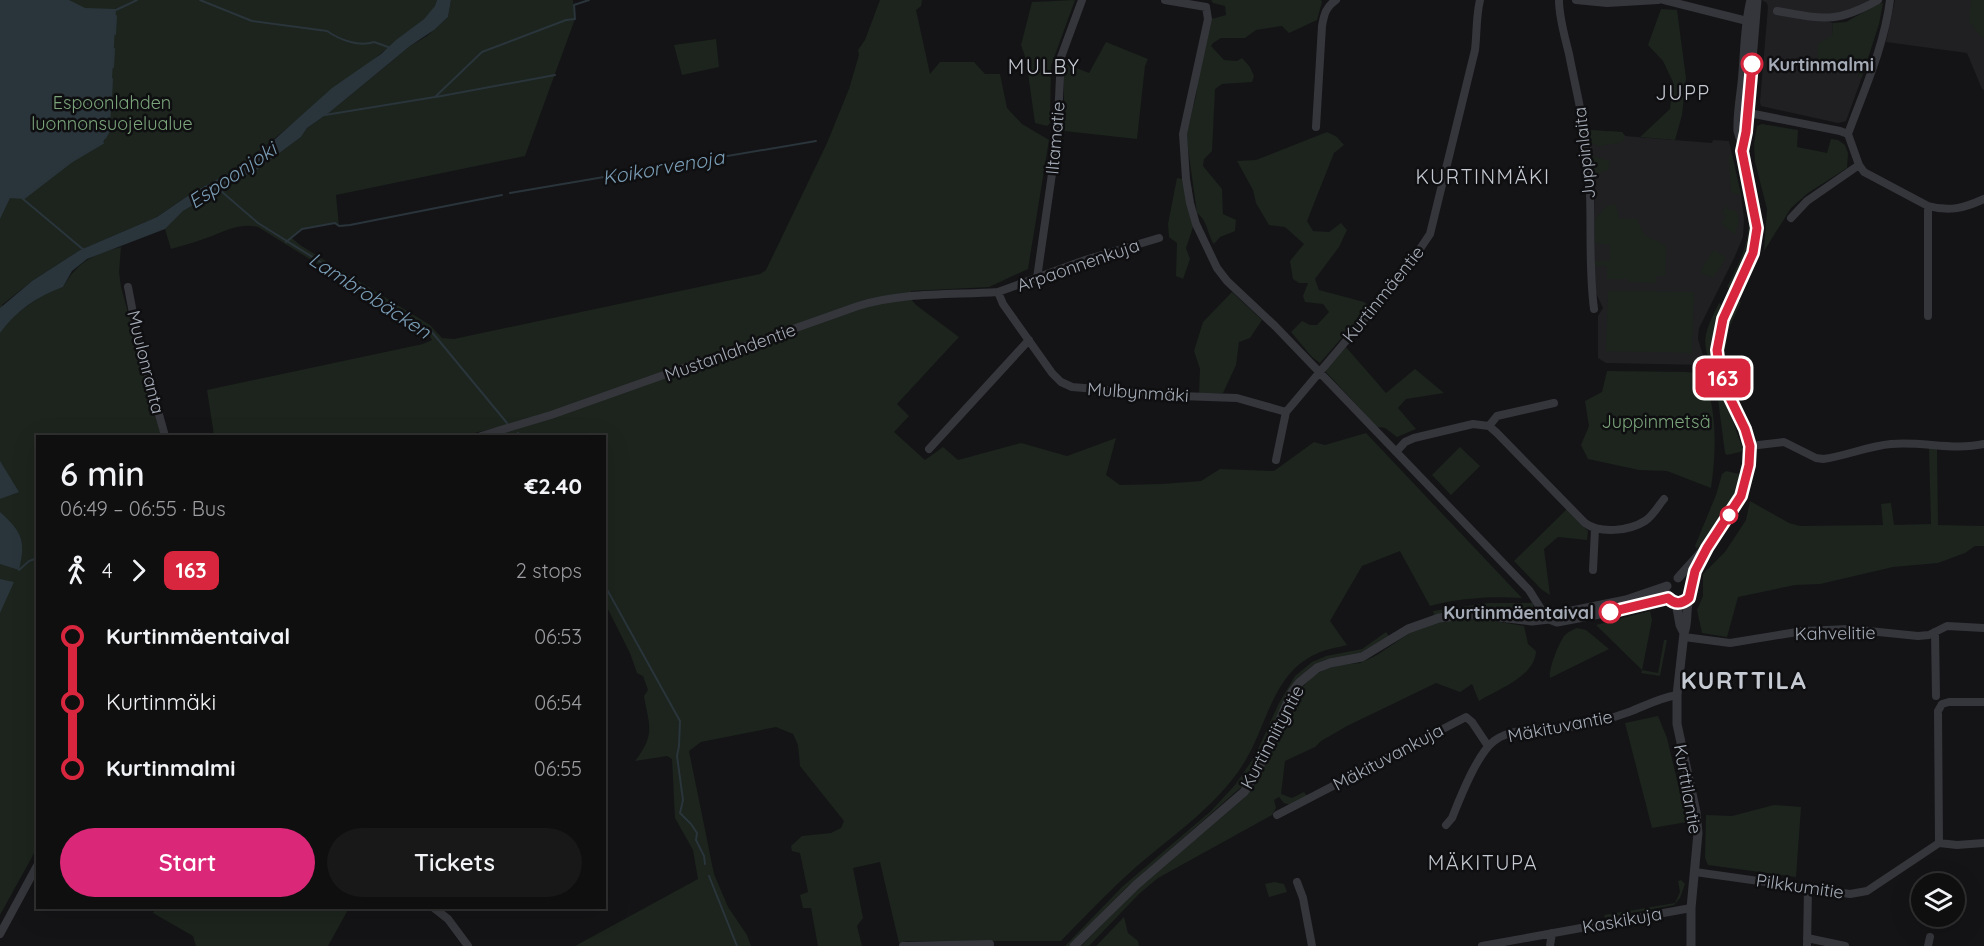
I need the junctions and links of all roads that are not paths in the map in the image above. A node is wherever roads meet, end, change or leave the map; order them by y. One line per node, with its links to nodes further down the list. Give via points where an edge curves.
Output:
1 (1082, 0): 24 (street, Iltamatie, via 1061,57 1057,139)
2 (1165, 0): 13 (street)
3 (1336, 0): 17 (street, via 1328,7 1322,26)
4 (1480, 0): 30 (street, Kurtinmäentie, via 1475,50 1430,234 1406,271)
5 (1559, 0): 27 (street, Juppinlaita, via 1587,153)
6 (1576, 0): 7 (street)
7 (1658, 0)
8 (1664, 0): 15 (street)
9 (1751, 0): 15 (street)
10 (1757, 0): 15 (street)
11 (1878, 0): 14 (street, via 1847,16 1828,19)
12 (1890, 0): 18 (street, via 1880,48)
13 (1207, 4): 30 (street, via 1208,19 1183,129 1186,179 1196,224 1227,282)
14 (1777, 11)
15 (1751, 22): 16 (street)
16 (1744, 112): 18 (street); 37 (street, via 1746,132 1742,145 1757,228 1753,253 1723,319 1717,350 1728,394)
17 (1316, 127)
18 (1848, 134): 19 (street)
19 (1858, 165): 21 (street, via 1864,172); 22 (street, via 1807,201)
20 (1984, 199): 21 (street, via 1957,210)
21 (1928, 206): 28 (street)
22 (1791, 218)
23 (1159, 238): 24 (street, Arpaonnenkuja)
24 (1037, 278): 26 (street, Arpaonnenkuja)
25 (128, 287): 34 (street, Muulonranta)
26 (998, 292): 29 (street, Mulbynmäki); 35 (street, Mustanlahdentie, via 878,300 551,416)
27 (1594, 309)
28 (1928, 316)
29 (1029, 340): 32 (street, Mulbynmäki, via 1060,382 1072,387 1237,398); 38 (street)
30 (1319, 372): 32 (street); 39 (street)
31 (1554, 403): 33 (street, via 1497,416)
32 (1286, 412): 40 (street)
33 (1489, 426): 39 (street, via 1473,424 1413,438); 42 (street)
34 (165, 435)
35 (485, 435)
36 (1984, 444): 37 (street, via 1893,444 1823,459 1784,442)
37 (1750, 446): 43 (street, via 1741,496)
38 (929, 449)
39 (1396, 453): 50 (street, via 1529,590)
40 (1276, 460)
41 (1664, 499): 42 (street, via 1644,522)
42 (1595, 530): 44 (street)
43 (1707, 548): 45 (street); 46 (street)
44 (1593, 570)
45 (1678, 578): 46 (street); 47 (street)
46 (1690, 585): 48 (street)
47 (1667, 586): 49 (street); 50 (street, Kurtinniityntie)
48 (1689, 598): 49 (street, via 1683,602); 53 (street, Kurttilantie)
49 (1672, 600): 50 (street, Kurtinniityntie, via 1557,622); 53 (street, Kurttilantie)
50 (1547, 619): 78 (street, Kurtinniityntie, via 1532,621 1473,614 1439,618 1408,629 1362,657 1317,668 1292,692 1258,770 1244,792 1136,885)
51 (1984, 628): 52 (street, Kahvelitie, via 1947,626)
52 (1935, 632): 53 (street, Kahvelitie, via 1918,636 1825,629 1730,643); 55 (street)
53 (1684, 635): 54 (street, Kurttilantie)
54 (1677, 695): 57 (street, Mäkituvantie, via 1607,719 1508,734); 65 (street, Kurttilantie, via 1681,749 1698,822)
55 (1936, 696)
56 (1984, 702): 62 (street, via 1949,702 1938,711)
57 (1488, 746): 59 (street, Mäkituvankuja, via 1466,717); 60 (street, Mäkituvantie, via 1460,798)
58 (1442, 814): 60 (street)
59 (1277, 815)
60 (1454, 819): 61 (street, Mäkituvantie)
61 (1446, 825)
62 (1939, 843): 63 (street); 67 (street, Pilkkumitie, via 1867,891 1851,894)
63 (1984, 843)
64 (36, 868): 71 (street)
65 (1695, 872): 67 (street, Pilkkumitie); 68 (street, Kurttilantie)
66 (1297, 882): 79 (street)
67 (1808, 888): 73 (street)
68 (1691, 908): 70 (street, Kaskikuja); 82 (street, Kurttilantie)
69 (435, 909): 76 (street)
70 (1552, 933): 80 (street, Kaskikuja); 81 (street)
71 (0, 934)
72 (1930, 937): 84 (street)
73 (1807, 942): 83 (street)
74 (990, 944): 75 (street)
75 (978, 945): 77 (street)
76 (468, 946)
77 (903, 946)
78 (1074, 946)
79 (1312, 946)
80 (1482, 946)
81 (1550, 946)
82 (1691, 946)
83 (1845, 946)
84 (1928, 946)

